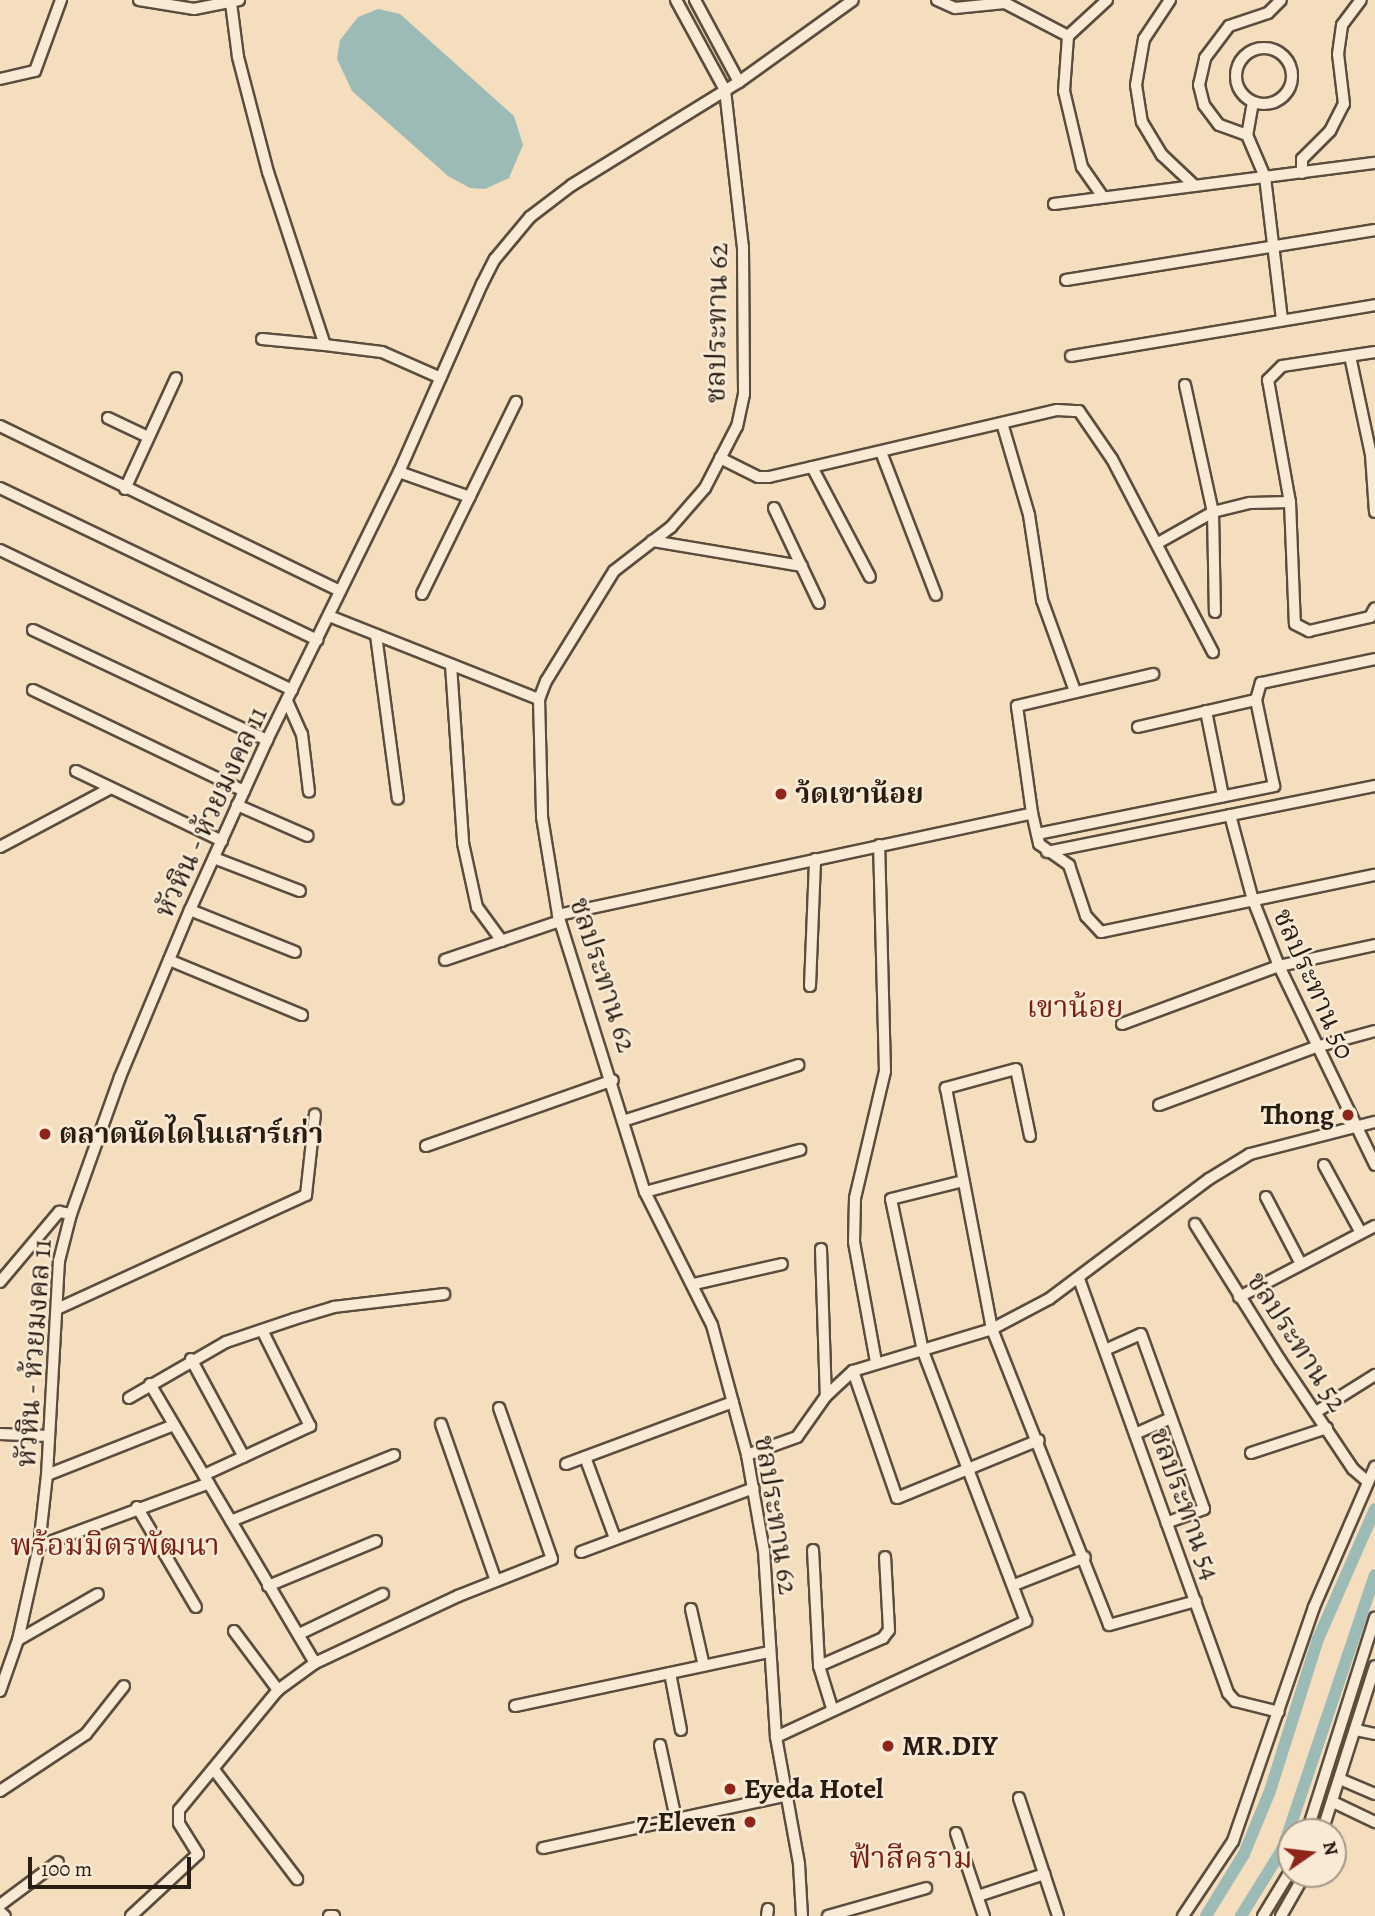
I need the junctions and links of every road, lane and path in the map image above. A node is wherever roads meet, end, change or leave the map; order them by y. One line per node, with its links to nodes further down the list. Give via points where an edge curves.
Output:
1 (61, 0): 13 (street, via 35,71)
2 (139, 0): 11 (street, via 194,9)
3 (676, 0): 15 (street)
4 (695, 0): 14 (street)
5 (853, 0): 14 (street, หัวหิน - ห้วยมงคล 11)
6 (937, 0): 12 (street, via 955,8 1005,2)
7 (1107, 0): 12 (street)
8 (1170, 0): 21 (street, via 1144,39 1136,85 1142,122 1162,155)
9 (1281, 0): 17 (street, via 1268,13 1229,26 1205,58 1199,85 1204,106 1219,125)
10 (1361, 0): 19 (street, via 1342,25 1338,54 1344,104 1330,131 1302,159)
11 (235, 1): 30 (street, via 239,57 268,172)
12 (1068, 36): 22 (street, via 1064,91 1071,132 1082,167)
13 (0, 79)
14 (739, 82): 15 (street, หัวหิน - ห้วยมงคล 11)
15 (725, 90): 35 (street, หัวหิน - ห้วยมงคล 11, via 599,167 530,217 495,258); 43 (street, ชลประทาน 62, via 743,247 746,333 744,394 737,426)
16 (1253, 102): 16 (street, via 1238,88 1237,67 1248,53 1273,50 1288,62 1289,88 1276,102); 17 (street)
17 (1247, 135): 20 (street)
18 (1375, 163): 19 (street)
19 (1302, 173): 20 (street)
20 (1265, 177): 21 (street); 25 (street)
21 (1195, 186): 22 (street)
22 (1103, 197): 23 (street)
23 (1054, 204)
24 (1375, 230): 25 (street)
25 (1274, 247): 26 (street); 28 (street)
26 (1066, 280)
27 (1375, 305): 28 (street)
28 (1282, 320): 32 (street)
29 (262, 339): 30 (street)
30 (325, 345): 35 (street, via 382,352)
31 (1375, 352): 33 (street)
32 (1071, 356)
33 (1350, 356): 49 (street, via 1282,366 1268,380); 52 (street, via 1371,455)
34 (176, 378): 41 (street)
35 (441, 378): 45 (street, หัวหิน - ห้วยมงคล 11)
36 (1185, 385): 51 (street)
37 (516, 402): 48 (street)
38 (108, 418): 41 (street)
39 (1002, 423): 42 (street); 54 (street, via 1057,410 1079,411 1094,429); 74 (street, via 1029,515 1042,600)
40 (0, 426): 47 (street)
41 (146, 436): 47 (street)
42 (881, 452): 44 (street); 60 (street)
43 (720, 458): 44 (street, via 758,477); 53 (street, ชลประทาน 62, via 688,511)
44 (812, 467): 57 (street)
45 (399, 472): 48 (street); 58 (street, หัวหิน - ห้วยมงคล 11)
46 (0, 488): 67 (street)
47 (125, 489): 58 (street)
48 (470, 497): 59 (street)
49 (1290, 502): 51 (street, via 1250,503); 62 (street, via 1295,624 1309,631 1370,617)
50 (774, 508): 56 (street)
51 (1213, 512): 54 (street); 63 (street)
52 (1375, 512)
53 (652, 541): 56 (street); 75 (street, ชลประทาน 62, via 614,570 595,595)
54 (1158, 543): 68 (street)
55 (0, 550): 73 (street)
56 (802, 566): 61 (street)
57 (870, 577)
58 (340, 591): 64 (street, หัวหิน - ห้วยมงคล 11)
59 (422, 594)
60 (936, 595)
61 (819, 603)
62 (1375, 608)
63 (1215, 612)
64 (329, 616): 66 (street); 67 (street, หัวหิน - ห้วยมงคล 11)
65 (33, 630): 80 (street)
66 (376, 635): 70 (street); 87 (street)
67 (317, 640): 73 (street, หัวหิน - ห้วยมงคล 11)
68 (1213, 652)
69 (1375, 659): 76 (street, via 1261,683)
70 (451, 665): 75 (street); 104 (street, via 463,842 477,907)
71 (1153, 674): 74 (street)
72 (33, 690): 84 (street)
73 (292, 690): 77 (street, หัวหิน - ห้วยมงคล 11)
74 (1075, 691): 89 (street, via 1017,705)
75 (539, 699): 103 (street, ชลประทาน 62, via 542,817)
76 (1256, 700): 78 (street); 86 (street, via 1274,786)
77 (287, 701): 80 (street, หัวหิน - ห้วยมงคล 11); 85 (street, via 302,734)
78 (1206, 711): 79 (street); 86 (street)
79 (1138, 727)
80 (267, 740): 84 (street, หัวหิน - ห้วยมงคล 11)
81 (76, 771): 83 (street)
82 (1375, 786): 90 (street)
83 (109, 789): 93 (street); 95 (street)
84 (244, 791): 88 (street, หัวหิน - ห้วยมงคล 11)
85 (309, 792)
86 (1223, 796): 91 (street)
87 (398, 799)
88 (237, 805): 92 (street); 93 (street, หัวหิน - ห้วยมงคล 11)
89 (1032, 813): 91 (street); 94 (street)
90 (1230, 815): 96 (street); 101 (street, ชลประทาน 50)
91 (1037, 834): 96 (street)
92 (308, 836)
93 (222, 841): 97 (street, หัวหิน - ห้วยมงคล 11)
94 (879, 845): 98 (street); 148 (street, via 885,1071 855,1198 854,1242)
95 (0, 848)
96 (1047, 852): 101 (street, via 1069,865 1086,916 1101,932)
97 (214, 858): 100 (street); 102 (street, หัวหิน - ห้วยมงคล 11)
98 (815, 859): 103 (street); 110 (street)
99 (1375, 875): 101 (street)
100 (300, 891)
101 (1253, 900): 109 (street, ชลประทาน 50)
102 (190, 910): 106 (street); 107 (street, หัวหิน - ห้วยมงคล 11)
103 (559, 918): 104 (street); 116 (street, ชลประทาน 62)
104 (502, 941): 108 (street)
105 (1375, 945): 109 (street)
106 (295, 953)
107 (169, 960): 111 (street); 130 (street, หัวหิน - ห้วยมงคล 11)
108 (445, 960)
109 (1279, 966): 112 (street); 114 (street, ชลประทาน 50)
110 (810, 986)
111 (302, 1014)
112 (1122, 1024)
113 (1375, 1031): 114 (street)
114 (1316, 1047): 117 (street); 121 (street, ชลประทาน 50)
115 (797, 1065): 119 (street)
116 (613, 1080): 119 (street, ชลประทาน 62); 123 (street)
117 (1159, 1105)
118 (315, 1114): 142 (street, via 308,1189 300,1198)
119 (626, 1120): 128 (street, ชลประทาน 62)
120 (1375, 1122): 121 (street)
121 (1354, 1128): 126 (street, ชลประทาน 50); 137 (street, via 1250,1154)
122 (1030, 1136): 127 (street, via 1017,1070 946,1088)
123 (426, 1146)
124 (800, 1150): 128 (street)
125 (1324, 1165): 133 (street)
126 (1375, 1165)
127 (963, 1181): 143 (street); 146 (street, via 891,1199)
128 (645, 1192): 139 (street, ชลประทาน 62)
129 (1266, 1197): 135 (street)
130 (71, 1214): 138 (street, via 59,1212); 142 (street, หัวหิน - ห้วยมงคล 11, via 59,1261)
131 (1195, 1224): 141 (street, ชลประทาน 52)
132 (1375, 1226): 133 (street)
133 (1360, 1231): 135 (street)
134 (821, 1249): 152 (street)
135 (1300, 1262): 141 (street)
136 (782, 1264): 139 (street)
137 (1079, 1279): 143 (street); 145 (street, ชลประทาน 54)
138 (0, 1282)
139 (694, 1284): 154 (street, ชลประทาน 62, via 712,1325)
140 (444, 1294): 144 (street, via 334,1307)
141 (1239, 1297): 156 (street, ชลประทาน 52)
142 (57, 1309): 163 (street, หัวหิน - ห้วยมงคล 11)
143 (992, 1329): 146 (street); 164 (street)
144 (262, 1330): 147 (street); 168 (street, via 310,1426)
145 (1105, 1350): 157 (street, via 1141,1334); 162 (street, ชลประทาน 54)
146 (923, 1351): 148 (street); 172 (street)
147 (191, 1359): 151 (street); 168 (street)
148 (876, 1362): 149 (street)
149 (853, 1371): 152 (street); 172 (street, via 897,1498)
150 (1375, 1375): 156 (street)
151 (150, 1384): 153 (street); 159 (street)
152 (826, 1396): 167 (street, via 797,1437)
153 (129, 1398)
154 (733, 1402): 167 (street, ชลประทาน 62); 169 (street)
155 (499, 1408): 187 (street, via 552,1559)
156 (1316, 1412): 160 (street, ชลประทาน 52)
157 (1171, 1418): 162 (street); 179 (street, via 1204,1509)
158 (440, 1424): 187 (street)
159 (173, 1425): 173 (street); 174 (street)
160 (1327, 1428): 165 (street); 175 (street, ชลประทาน 52, via 1353,1469)
161 (0, 1434): 163 (street)
162 (1135, 1434): 179 (street, ชลประทาน 54)
163 (50, 1436): 173 (street, หัวหิน - ห้วยมงคล 11)
164 (1039, 1440): 172 (street); 186 (street)
165 (1251, 1453)
166 (394, 1455): 178 (street)
167 (747, 1455): 176 (street, ชลประทาน 62)
168 (244, 1457): 174 (street)
169 (585, 1457): 170 (street); 180 (street)
170 (566, 1464)
171 (1375, 1467): 175 (street)
172 (968, 1469): 189 (street)
173 (47, 1475): 182 (street, หัวหิน - ห้วยมงคล 11)
174 (207, 1479): 177 (street); 178 (street)
175 (1367, 1481): 210 (street, via 1314,1607)
176 (754, 1488): 180 (street); 199 (street, ชลประทาน 62, via 764,1551)
177 (137, 1507): 182 (street); 193 (street)
178 (231, 1521): 188 (street)
179 (1166, 1523): 192 (street, ชลประทาน 54)
180 (615, 1538): 184 (street)
181 (376, 1541): 188 (street)
182 (39, 1546): 198 (street, หัวหิน - ห้วยมงคล 11)
183 (813, 1549): 202 (street)
184 (581, 1552)
185 (885, 1557): 202 (street, via 889,1630 883,1638)
186 (1084, 1557): 189 (street); 192 (street, via 1109,1625)
187 (496, 1581): 200 (street)
188 (268, 1586): 197 (street)
189 (1014, 1586): 209 (street, via 1026,1621)
190 (98, 1594): 198 (street)
191 (383, 1594): 197 (street)
192 (1196, 1601): 210 (street, ชลประทาน 54, via 1231,1697)
193 (196, 1607)
194 (691, 1609): 201 (street)
195 (1375, 1618): 223 (street)
196 (234, 1631): 207 (street)
197 (299, 1634): 200 (street)
198 (18, 1640): 206 (street, หัวหิน - ห้วยมงคล 11)
199 (769, 1652): 201 (street); 214 (street, ชลประทาน 62)
200 (315, 1664): 207 (street)
201 (704, 1666): 204 (street)
202 (819, 1666): 209 (street)
203 (1375, 1666): 212 (street)
204 (670, 1673): 208 (street); 211 (street)
205 (124, 1686): 218 (street, via 86,1734)
206 (0, 1690)
207 (278, 1690): 216 (street)
208 (515, 1706)
209 (832, 1708): 214 (street)
210 (1279, 1712): 244 (street, via 1233,1841)
211 (681, 1730)
212 (1356, 1730): 213 (street); 217 (street)
213 (1375, 1734)
214 (776, 1737): 220 (street, ชลประทาน 62)
215 (660, 1745): 225 (street)
216 (215, 1771): 231 (street); 239 (street, via 179,1810 179,1823 198,1854)
217 (1342, 1780): 219 (street); 222 (street)
218 (0, 1791)
219 (1375, 1794)
220 (784, 1796): 225 (street); 240 (street, ชลประทาน 62, via 799,1864)
221 (1019, 1798): 230 (street)
222 (1333, 1802): 224 (street); 226 (street)
223 (1311, 1818)
224 (1327, 1818)
225 (676, 1819): 228 (street)
226 (1375, 1822)
227 (956, 1833): 235 (street)
228 (543, 1848)
229 (58, 1862): 236 (street)
230 (1044, 1874): 235 (street); 243 (street)
231 (297, 1879)
232 (926, 1888): 241 (street)
233 (1280, 1888): 245 (street)
234 (1297, 1888): 246 (street)
235 (978, 1896): 242 (street)
236 (0, 1905)
237 (0, 1912): 238 (street)
238 (5, 1916)
239 (131, 1916)
240 (802, 1916)
241 (828, 1916)
242 (985, 1916)
243 (1058, 1916)
244 (1183, 1916)
245 (1263, 1916)
246 (1281, 1916)

